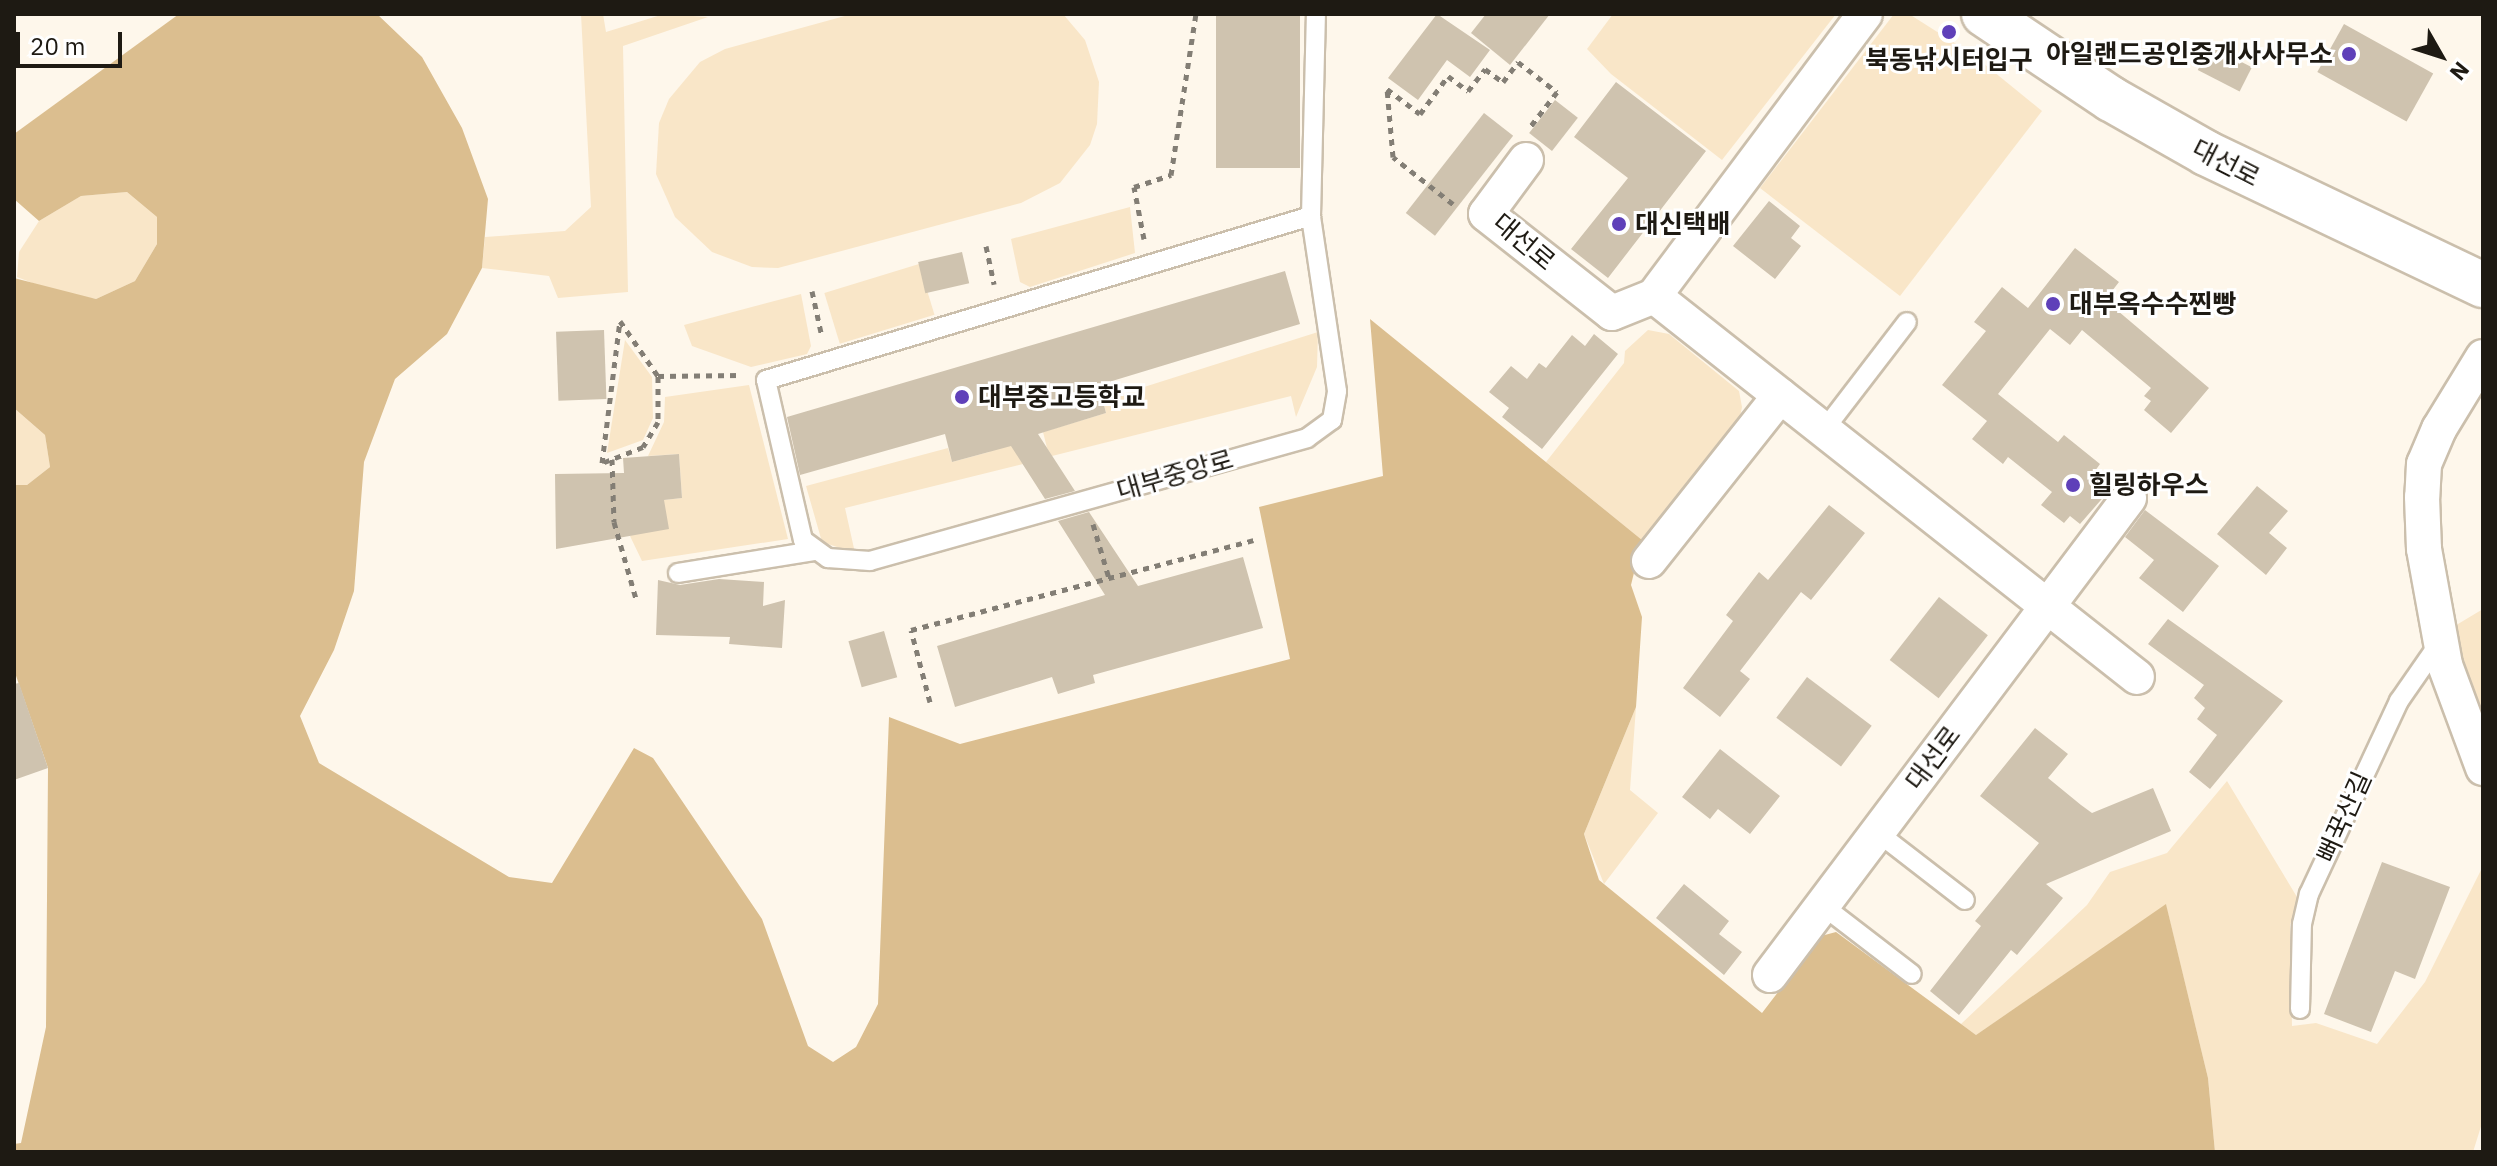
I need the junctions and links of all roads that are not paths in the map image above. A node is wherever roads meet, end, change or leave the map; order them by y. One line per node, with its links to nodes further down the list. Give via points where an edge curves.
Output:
1 (1316, 14): 5 (lane, 대부중앙로)
2 (1865, 14): 7 (street)
3 (1984, 14): 6 (street, 대선로, via 2111,99 2206,153)
4 (1524, 163): 7 (street, 대선로, via 1486,214 1612,313)
5 (1311, 216): 13 (lane, via 766,380 799,527); 13 (lane, 대부중앙로, via 1337,391 1332,420 1307,438 870,561 841,562)
6 (2483, 285)
7 (1654, 296): 10 (street)
8 (1907, 322): 11 (lane)
9 (2483, 357): 17 (street, via 2424,464 2424,549)
10 (1780, 396): 11 (street); 14 (street)
11 (1824, 430): 16 (street)
12 (2129, 498): 16 (street, 대선로)
13 (814, 551): 15 (lane, 대부중앙로)
14 (1649, 561)
15 (678, 573)
16 (2047, 606): 18 (street); 20 (street, 대선로)
17 (2440, 642): 19 (street); 25 (lane, 뻐꾹산길, via 2399,701 2309,894 2302,924)
18 (2137, 677)
19 (2483, 768)
20 (1877, 832): 21 (lane); 22 (street, 대선로)
21 (1965, 900)
22 (1822, 905): 23 (lane); 24 (street, 대선로)
23 (1912, 974)
24 (1770, 975)
25 (2300, 1009)

